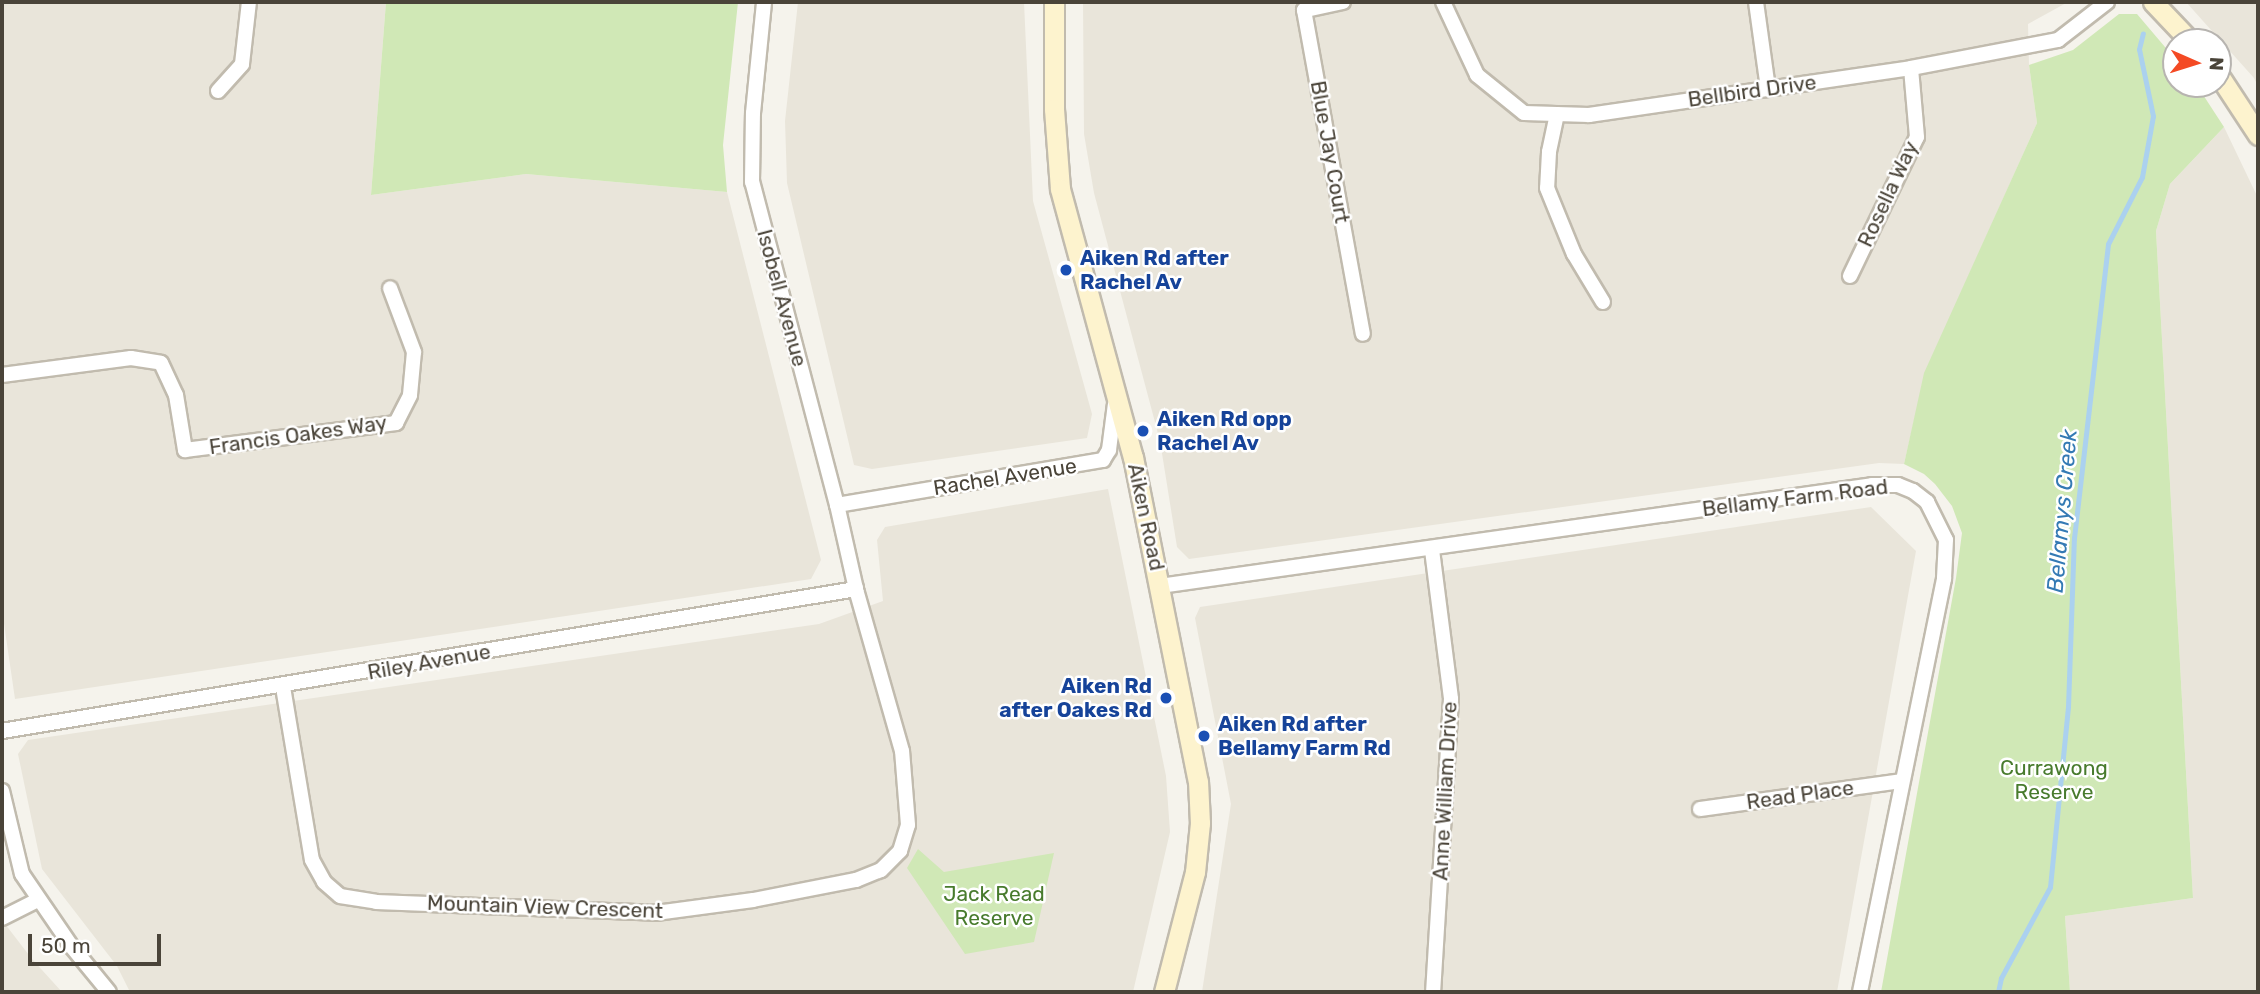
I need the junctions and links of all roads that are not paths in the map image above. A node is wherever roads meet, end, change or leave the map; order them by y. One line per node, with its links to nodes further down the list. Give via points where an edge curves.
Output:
1 (249, 2): 12 (street, via 242,64)
2 (764, 2): 22 (street, Isobell Avenue, via 752,113 752,182)
3 (1054, 2): 21 (street, Aiken Road, via 1060,189)
4 (1343, 2): 19 (street, Blue Jay Court, via 1304,10)
5 (1443, 2): 14 (street, Bellbird Drive, via 1477,75 1524,113)
6 (1756, 2): 11 (street)
7 (2107, 2): 10 (street, Bellbird Drive, via 2058,40)
8 (2153, 2): 9 (street)
9 (2178, 28)
10 (1910, 68): 11 (street, Bellbird Drive); 16 (street, Rosella Way, via 1917,137)
11 (1768, 89): 14 (street, Bellbird Drive, via 1589,115)
12 (218, 91)
13 (2232, 93): 15 (street)
14 (1557, 114): 18 (street, via 1547,188 1574,254)
15 (2256, 125)
16 (1850, 276)
17 (390, 288): 20 (street, Francis Oakes Way, via 414,352 410,396 396,423 185,450 176,395 161,363 131,358)
18 (1603, 302)
19 (1363, 334)
20 (2, 375)
21 (1116, 392): 22 (street, Rachel Avenue, via 1109,450 1103,460); 24 (street, Aiken Road)
22 (837, 505): 25 (street, Isobell Avenue)
23 (1432, 550): 24 (street, Bellamy Farm Road); 28 (street, Bellamy Farm Road, via 1872,485 1898,485 1913,491 1927,502 1946,540 1946,553); 35 (street, Anne William Drive, via 1451,699)
24 (1160, 586): 34 (street, Aiken Road, via 1198,781 1200,823 1195,872)
25 (856, 589): 26 (street, Riley Avenue); 26 (street, Mountain View Crescent, via 902,751 908,825 900,851 881,870 856,880 753,900 656,913 376,902 340,896 324,882 312,860)
26 (283, 687): 27 (street, Riley Avenue)
27 (2, 731)
28 (1901, 781): 30 (street, Read Place); 36 (street, Bellamy Farm Road)
29 (2, 791): 31 (street, via 22,874)
30 (1700, 809)
31 (38, 900): 32 (street); 33 (street)
32 (2, 918)
33 (109, 992)
34 (1164, 992)
35 (1433, 992)
36 (1860, 992)

